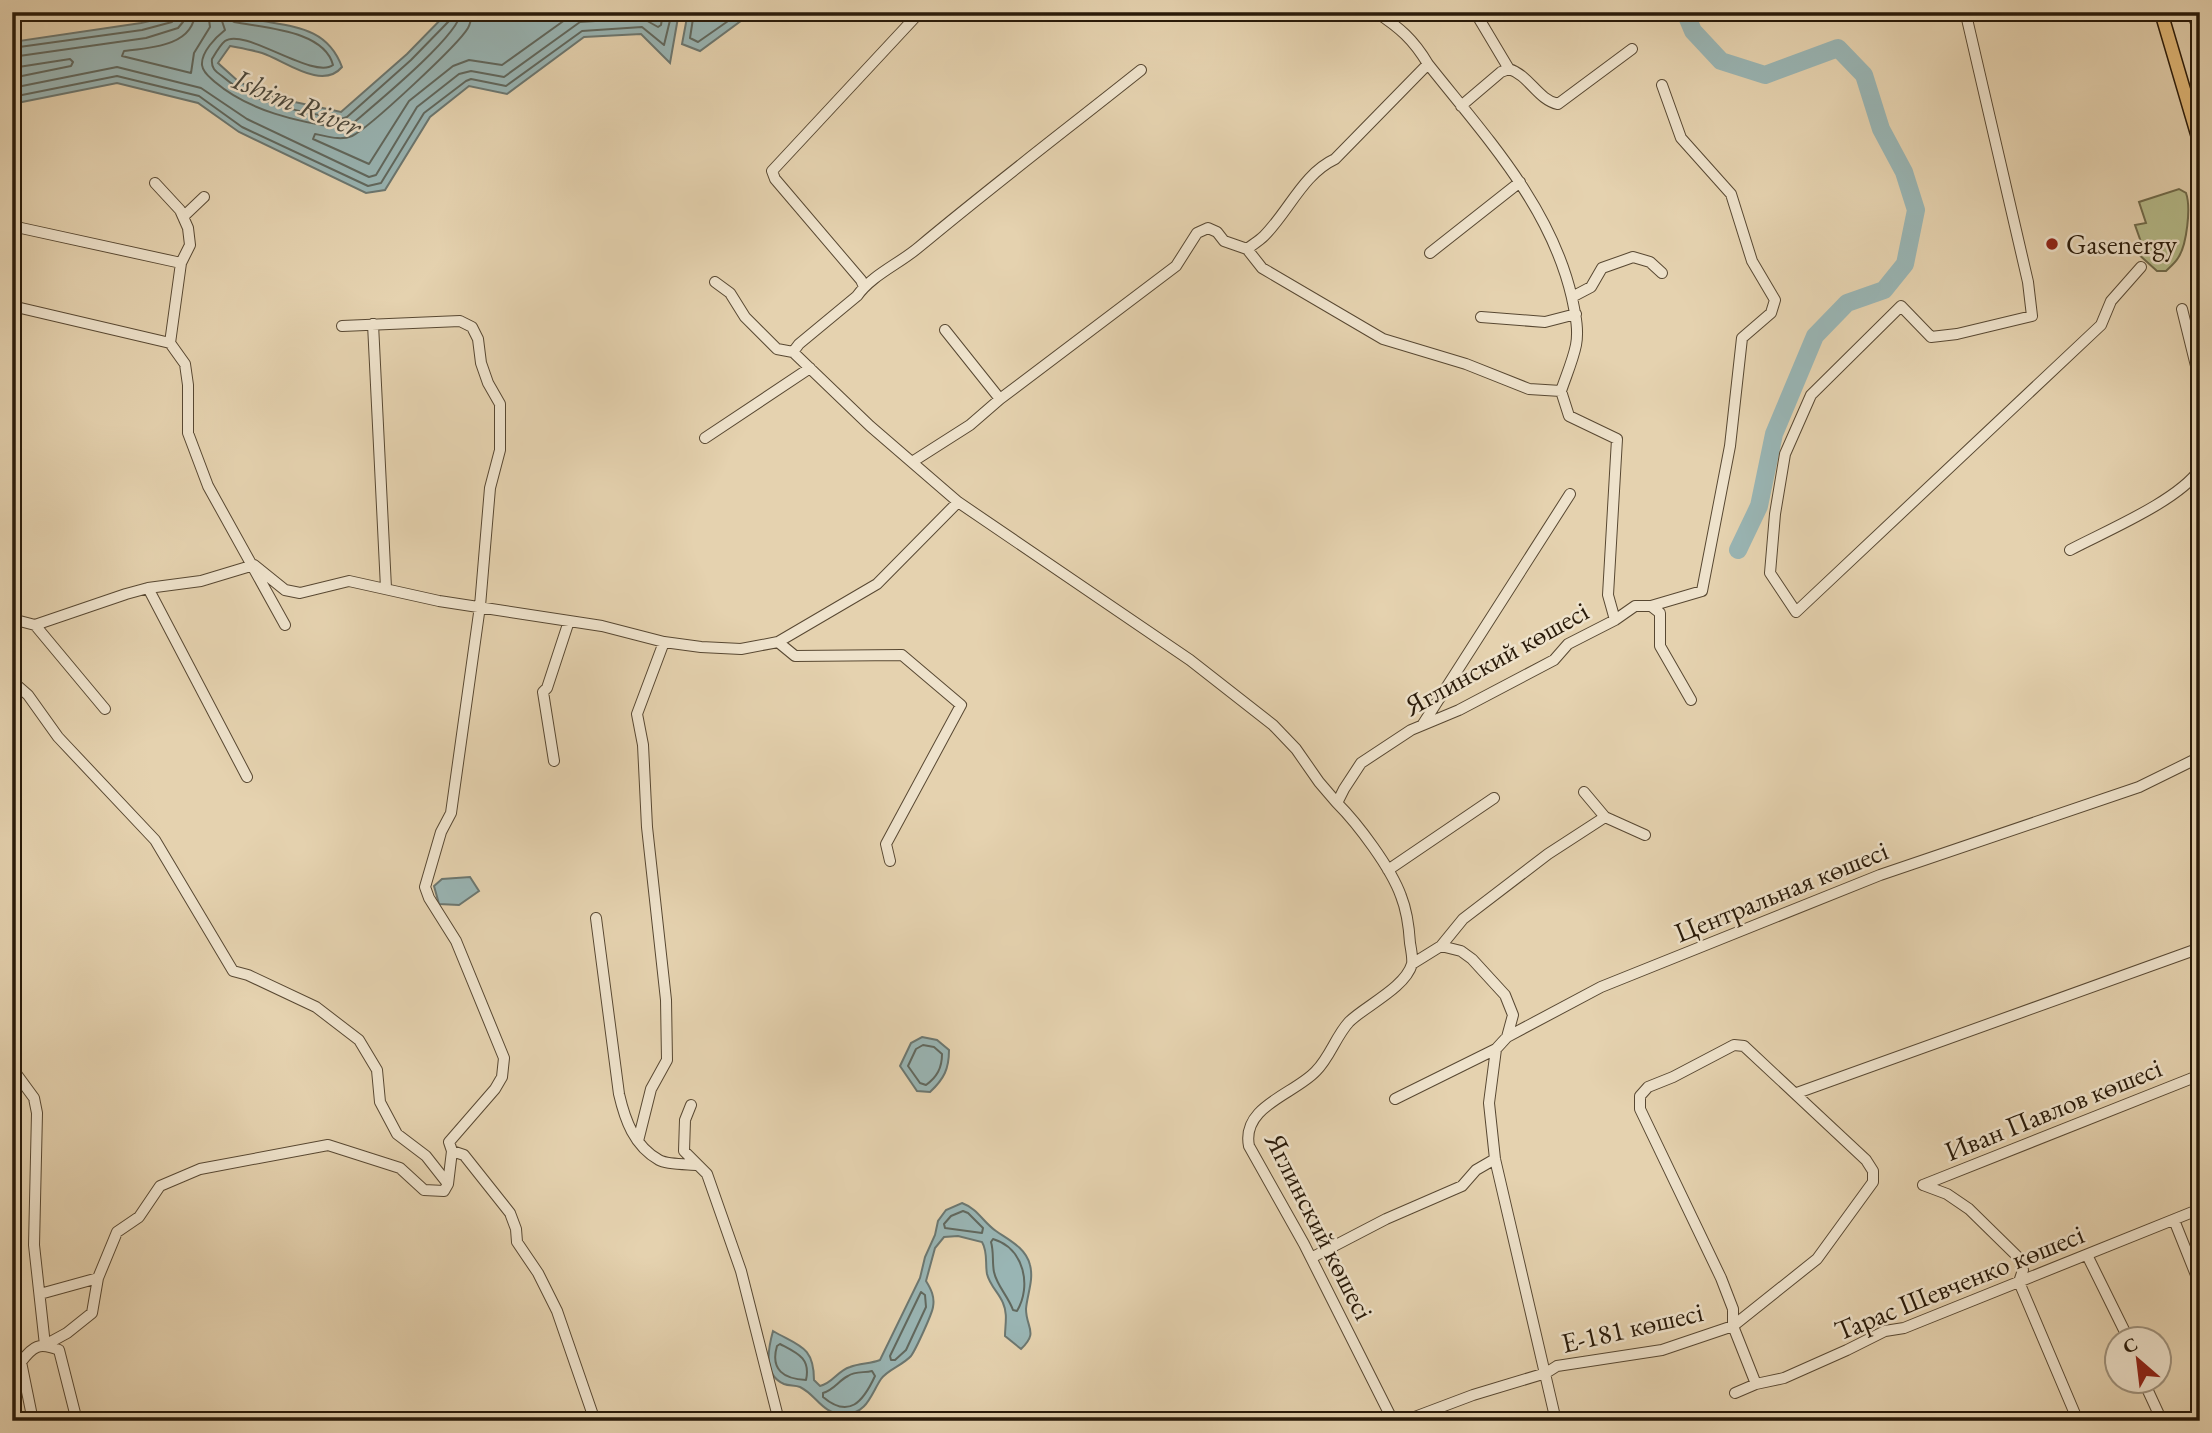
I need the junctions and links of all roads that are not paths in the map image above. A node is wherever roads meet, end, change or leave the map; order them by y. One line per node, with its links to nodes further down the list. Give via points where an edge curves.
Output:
1 (920, 12): 26 (street, via 772,171)
2 (1376, 12): 9 (street, via 1416,44)
3 (1475, 12): 10 (street)
4 (2161, 12): 14 (main road)
5 (2194, 12): 7 (main road)
6 (1967, 19): 23 (street, via 2032,316 1931,337 1901,306 1811,395 1785,454 1770,573 1796,612 2101,325 2111,301)
7 (2200, 31)
8 (1632, 50): 10 (street, via 1558,104 1549,102 1520,72)
9 (1428, 64): 13 (street); 20 (street, via 1335,159 1324,164 1265,235)
10 (1509, 69): 13 (street)
11 (1141, 70): 26 (street)
12 (1662, 85): 51 (street, Яглинский көшесі, via 1681,138 1731,194 1752,261 1774,300 1772,313 1742,338 1730,446 1702,591)
13 (1461, 106): 15 (street)
14 (2200, 144)
15 (1520, 182): 21 (street); 27 (street, via 1542,218)
16 (155, 183): 18 (street)
17 (204, 197): 18 (street)
18 (183, 217): 22 (street, via 190,245)
19 (12, 226): 22 (street)
20 (1247, 249): 39 (street, via 1262,268 1383,339 1529,389); 40 (street, via 1224,241 1208,228 1197,233 1176,266)
21 (1430, 253)
22 (181, 263): 35 (street)
23 (2141, 267)
24 (1662, 273): 27 (street, via 1650,262 1633,257 1602,268 1591,287)
25 (715, 282): 36 (street, via 730,293 745,317 777,349)
26 (864, 287): 36 (street)
27 (1572, 297): 30 (street)
28 (12, 306): 35 (street)
29 (2182, 309): 38 (street)
30 (1576, 314): 31 (street, via 1545,321); 39 (street, via 1576,345)
31 (1481, 317)
32 (373, 324): 33 (street); 49 (street); 50 (street, via 460,321 472,327 478,339 481,363 500,404 500,450 491,488)
33 (342, 326)
34 (946, 330): 40 (street)
35 (170, 343): 47 (street, via 185,364 188,433 208,486)
36 (793, 352): 37 (street)
37 (810, 368): 41 (street); 42 (street)
38 (2200, 382)
39 (1561, 391): 53 (street, via 1569,416 1617,439 1608,595)
40 (1000, 399): 42 (street, via 971,425)
41 (705, 438)
42 (912, 462): 45 (street)
43 (2200, 469): 46 (street, via 2193,480 2152,507)
44 (1570, 494): 62 (street)
45 (958, 502): 58 (street, via 877,584); 68 (street, via 1190,660 1273,725)
46 (2070, 550)
47 (254, 565): 48 (street, via 201,581); 49 (street, via 285,590 300,593 349,582); 56 (street)
48 (148, 588): 55 (street); 65 (street)
49 (386, 588): 50 (street)
50 (480, 606): 54 (street); 85 (street, via 451,813 425,887 456,941 504,1058 502,1077 449,1142)
51 (1651, 606): 53 (street, Яглинский көшесі, via 1635,606); 60 (street, via 1660,613 1660,646)
52 (12, 619): 55 (street)
53 (1615, 620): 62 (street, Яглинский көшесі, via 1568,644 1553,660)
54 (569, 621): 57 (street); 64 (street, via 543,692)
55 (35, 625): 61 (street)
56 (285, 625)
57 (664, 642): 58 (street, via 741,649); 84 (street, via 637,714 666,1000 667,1060 651,1089)
58 (778, 642): 71 (street, via 795,656 902,655 961,705 886,844)
59 (12, 681): 88 (street, via 155,840 233,971 316,1007 359,1040 377,1070 380,1102 397,1134 426,1156)
60 (1691, 700)
61 (105, 709)
62 (1423, 724): 68 (street, Яглинский көшесі, via 1361,763)
63 (2200, 757): 77 (street, Центральная көшесі, via 2139,787 1880,875 1601,987)
64 (554, 761)
65 (247, 777)
66 (1584, 792): 69 (street)
67 (1494, 798): 72 (street)
68 (1337, 803): 72 (street)
69 (1605, 817): 70 (street); 74 (street, Яглинский көшесі, via 1463,919)
70 (1645, 835)
71 (890, 861)
72 (1388, 870): 76 (street, via 1408,921)
73 (596, 918): 84 (street, via 619,1094 625,1121)
74 (1441, 946): 76 (street, Яглинский көшесі); 77 (street, via 1472,959 1505,995 1513,1015)
75 (2200, 948): 81 (street)
76 (1412, 964): 92 (street, Яглинский көшесі, via 1397,986 1348,1023 1314,1074 1269,1103 1250,1125 1249,1146)
77 (1507, 1037): 78 (street, Центральная көшесі)
78 (1496, 1049): 82 (street, Центральная көшесі); 86 (street, via 1489,1104)
79 (12, 1068): 96 (street, via 34,1098 37,1113 34,1245)
80 (2200, 1075): 94 (street, Иван Павлов көшесі, via 1923,1185 1969,1209 2020,1258)
81 (1797, 1093): 98 (street, Е-181 көшесі, via 1866,1160 1873,1171 1872,1182 1817,1259); 98 (street, via 1744,1046 1734,1045 1648,1087 1640,1096 1640,1109 1733,1308)
82 (1395, 1099)
83 (691, 1105): 87 (street, via 685,1120 684,1151)
84 (638, 1142): 87 (street, via 660,1161)
85 (452, 1151): 88 (street); 106 (street, via 464,1155 510,1213 517,1242 557,1311)
86 (1495, 1158): 92 (street, via 1462,1186); 100 (street)
87 (698, 1165): 107 (street, via 707,1174 741,1271)
88 (448, 1185): 93 (street, via 444,1191 424,1189 400,1168 328,1145 200,1169 160,1186 139,1217 117,1232)
89 (2200, 1209): 90 (street, Тарас Шевченко көшесі)
90 (2174, 1220): 91 (street, Тарас Шевченко көшесі); 95 (street)
91 (2087, 1255): 94 (street, Тарас Шевченко көшесі); 97 (street)
92 (1311, 1258): 108 (street, Яглинский көшесі)
93 (98, 1278): 96 (street); 99 (street, via 92,1313)
94 (2019, 1282): 101 (street, Тарас Шевченко көшесі, via 1904,1328 1885,1331 1784,1378); 111 (street)
95 (2200, 1285)
96 (40, 1294): 99 (street)
97 (2120, 1324)
98 (1733, 1326): 100 (street, Е-181 көшесі, via 1662,1350 1582,1360); 101 (street)
99 (45, 1345): 104 (street, via 30,1349 20,1362); 105 (street, via 59,1350)
100 (1546, 1373): 109 (street, Е-181 көшесі); 110 (street)
101 (1756, 1384): 102 (street, Тарас Шевченко көшесі)
102 (1735, 1393)
103 (2149, 1394): 112 (street)
104 (33, 1421)
105 (76, 1421)
106 (595, 1421)
107 (779, 1421)
108 (1393, 1421)
109 (1404, 1421)
110 (1556, 1421)
111 (2078, 1421)
112 (2162, 1421)

